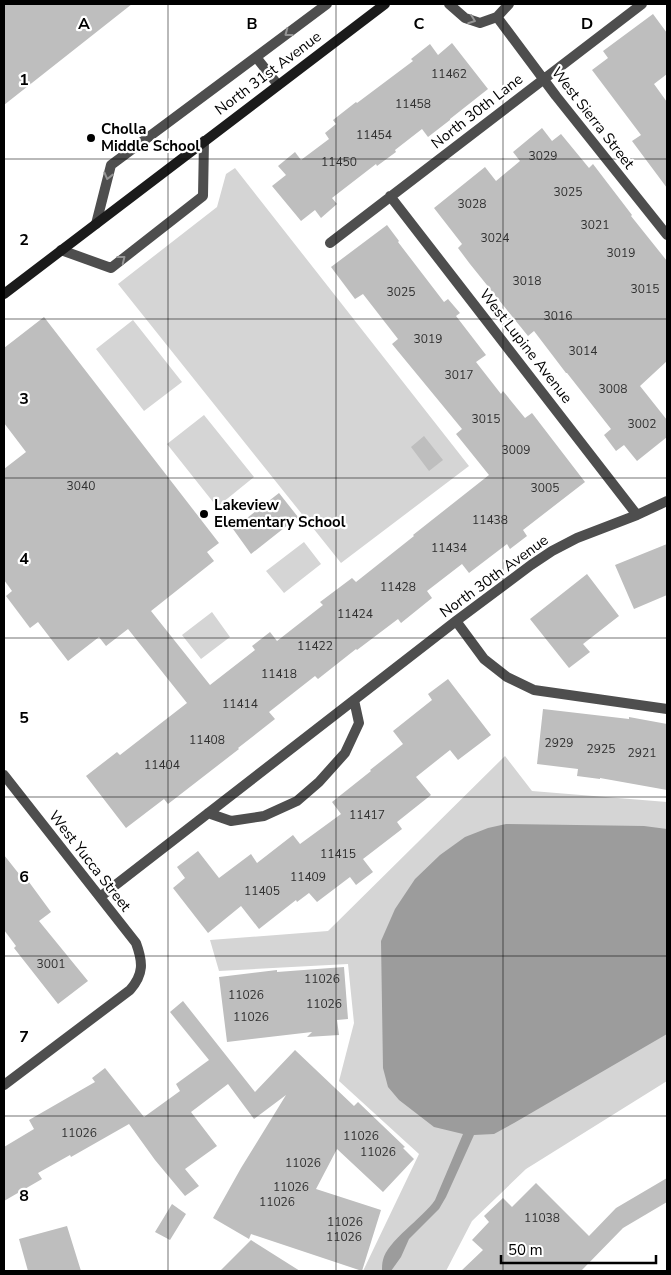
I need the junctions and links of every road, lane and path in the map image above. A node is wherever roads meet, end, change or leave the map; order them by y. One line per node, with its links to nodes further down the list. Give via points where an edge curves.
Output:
1 (327, 4): 7 (street, one-way to 7)
2 (385, 4): 9 (street, North 31st Avenue)
3 (450, 4): 6 (street, one-way to 6, via 465,18 480,23)
4 (509, 4): 6 (street)
5 (642, 4): 8 (street, North 30th Lane)
6 (498, 17): 8 (street, West Sierra Street)
7 (256, 57): 9 (street); 12 (street, one-way to 12, via 111,166)
8 (543, 79): 11 (street, North 30th Lane); 13 (street, West Sierra Street)
9 (278, 85): 10 (street, North 31st Avenue)
10 (204, 141): 12 (street, North 31st Avenue); 15 (street, one-way to 10, via 111,268 203,196)
11 (390, 196): 14 (street, North 30th Lane); 18 (street, West Lupine Avenue)
12 (96, 224): 15 (street, North 31st Avenue)
13 (667, 233)
14 (330, 243)
15 (61, 250): 16 (street, North 31st Avenue)
16 (4, 294)
17 (667, 501): 18 (street, North 30th Avenue)
18 (637, 515): 19 (street, North 30th Avenue, via 552,551)
19 (456, 621): 20 (street, North 30th Avenue); 21 (street, via 484,659 507,677 534,690)
20 (354, 700): 23 (street, North 30th Avenue); 23 (street, via 359,723 345,753 297,801 264,816 230,821)
21 (667, 709)
22 (4, 775): 24 (street, West Yucca Street)
23 (208, 813): 24 (street, North 30th Avenue)
24 (100, 897): 25 (street, West Yucca Street, via 136,943 141,957 138,982)
25 (4, 1085)

